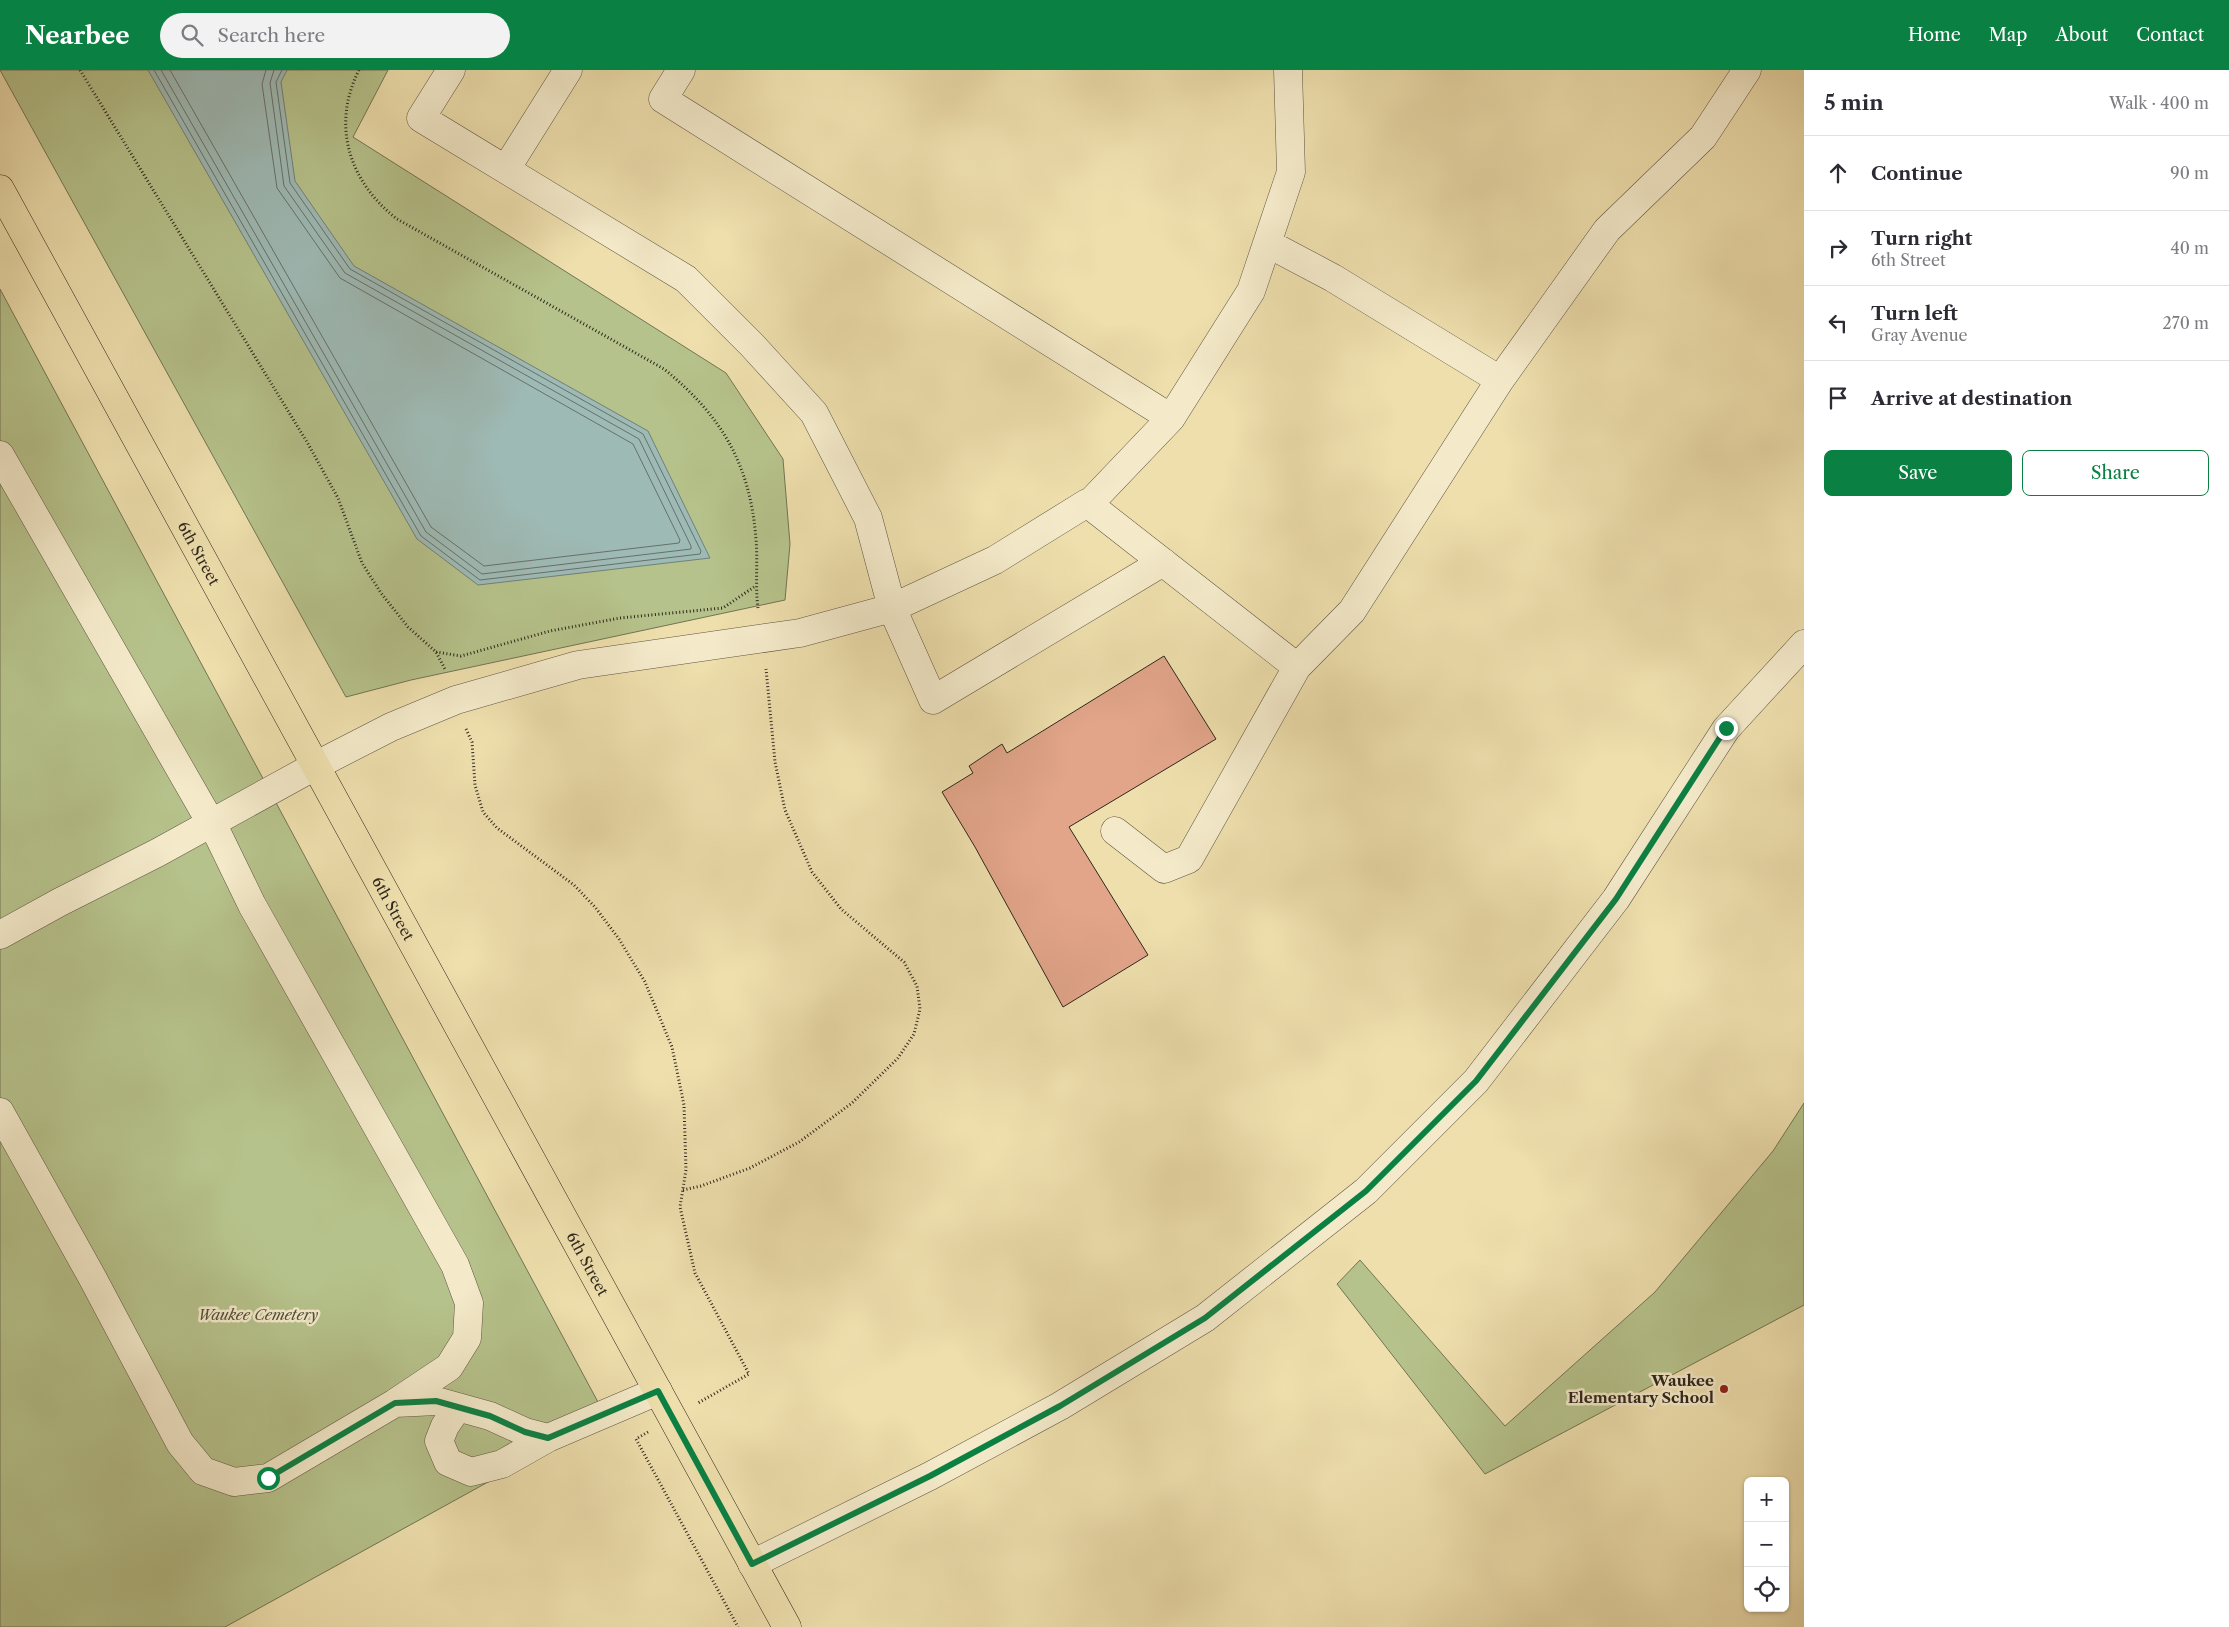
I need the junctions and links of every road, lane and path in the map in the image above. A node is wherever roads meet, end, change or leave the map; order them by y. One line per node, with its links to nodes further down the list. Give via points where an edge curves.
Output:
1 (80, 70): 18 (path, via 307,442 338,498 362,563 380,593 408,627)
2 (451, 70): 7 (street, via 422,118)
3 (568, 70): 7 (street)
4 (681, 70): 11 (street, via 663,99)
5 (1288, 70): 9 (street, via 1290,172)
6 (1747, 70): 10 (street, via 1703,137 1607,230)
7 (506, 169): 16 (street, via 686,279 752,344 814,413 868,518)
8 (1, 192): 21 (main road, 6th Street)
9 (1267, 243): 10 (street, via 1333,278); 11 (street, via 1251,291)
10 (1500, 380): 19 (street, via 1352,610)
11 (1171, 418): 13 (street)
12 (0, 455): 22 (street)
13 (1088, 504): 14 (street); 16 (street, via 995,560)
14 (1164, 562): 16 (street, via 933,700); 19 (street)
15 (755, 587): 18 (path, via 723,608 620,618 568,627 461,656)
16 (892, 608): 20 (street, via 800,633 578,665)
17 (1804, 644): 32 (street, via 1726,728 1616,899 1476,1081 1366,1191 1205,1318 1060,1406 930,1476)
18 (436, 652): 20 (path)
19 (1298, 667): 23 (street, via 1189,859 1164,869)
20 (456, 700): 21 (street, via 391,727); 27 (path, via 472,742 475,786 483,812 497,828 574,885 595,907 645,982 672,1047 684,1105 686,1170 680,1207 695,1273 749,1374)
21 (316, 766): 22 (street); 26 (main road, 6th Street)
22 (211, 823): 24 (street); 28 (street, via 252,905 455,1265 469,1303 467,1338 450,1367)
23 (1114, 831)
24 (0, 935)
25 (0, 1112): 28 (street, via 180,1443 203,1471 234,1482 268,1478)
26 (658, 1391): 30 (street); 32 (main road, 6th Street)
27 (701, 1401)
28 (395, 1403): 29 (street, via 436,1401)
29 (458, 1407): 30 (street); 30 (street, via 439,1441 448,1462 471,1472 502,1464)
30 (548, 1438)
31 (636, 1439): 33 (path)
32 (752, 1564): 34 (main road, 6th Street)
33 (738, 1627)
34 (787, 1627)

